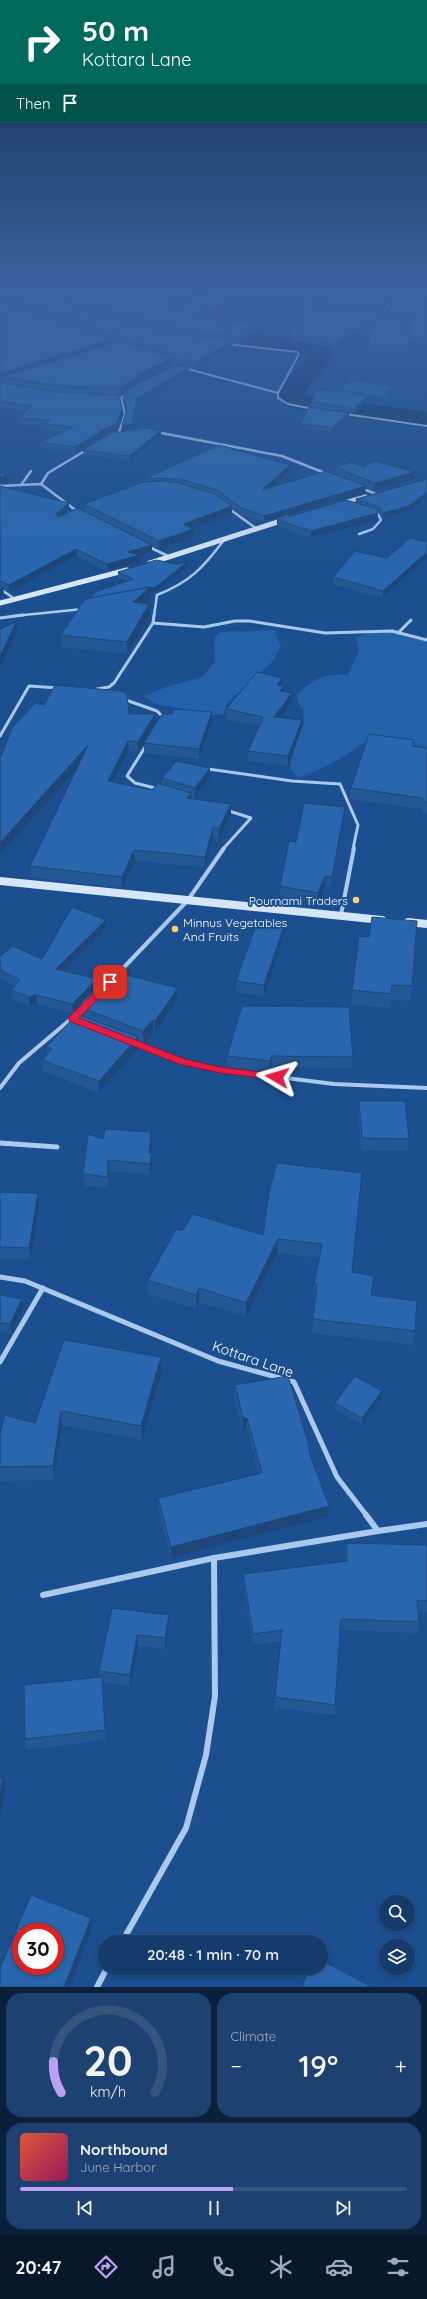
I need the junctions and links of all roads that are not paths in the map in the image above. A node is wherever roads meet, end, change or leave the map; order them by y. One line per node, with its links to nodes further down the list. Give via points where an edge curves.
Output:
1 (150, 379): 6 (street)
2 (225, 379): 4 (street)
3 (286, 379): 4 (street)
4 (278, 393): 7 (street, via 278,398 288,404)
5 (113, 398): 6 (street)
6 (121, 398): 12 (street, via 125,414)
7 (316, 410)
8 (338, 413): 9 (street)
9 (427, 426)
10 (126, 432): 12 (street)
11 (154, 432): 16 (street, via 282,456)
12 (119, 433): 13 (street)
13 (114, 434)
14 (90, 448): 17 (street, via 48,473)
15 (31, 471): 18 (street)
16 (326, 474)
17 (41, 484): 18 (street); 28 (street)
18 (21, 485): 19 (street)
19 (0, 486)
20 (354, 486): 22 (street)
21 (383, 492): 22 (main road)
22 (376, 494): 24 (main road)
23 (222, 503): 32 (street)
24 (344, 503): 25 (main road); 26 (street)
25 (337, 505)
26 (350, 505)
27 (84, 508): 28 (street)
28 (77, 511): 30 (street)
29 (371, 512): 33 (street, via 378,514 381,520 373,529)
30 (82, 515)
31 (296, 517): 32 (main road)
32 (257, 529): 34 (main road)
33 (360, 534)
34 (224, 540): 36 (main road); 40 (street, via 200,573 181,586)
35 (143, 544): 36 (street)
36 (170, 557): 37 (main road)
37 (142, 565)
38 (134, 568): 42 (main road)
39 (0, 589): 42 (street)
40 (157, 595): 41 (street); 47 (street)
41 (150, 596)
42 (15, 599): 43 (main road)
43 (0, 603)
44 (91, 608): 45 (street)
45 (0, 618)
46 (411, 620): 48 (street)
47 (154, 623): 48 (street, via 204,627 242,621 325,634 375,630); 52 (street, via 114,683)
48 (398, 633): 49 (street)
49 (427, 640)
50 (65, 688): 56 (street, via 29,686)
51 (94, 689): 52 (street)
52 (101, 690): 53 (street)
53 (108, 692)
54 (121, 698): 55 (street, via 157,712 163,717)
55 (161, 723)
56 (0, 736)
57 (148, 743): 59 (street, via 127,776 135,783)
58 (208, 769): 63 (street, via 292,781 340,784 358,825)
59 (164, 791)
60 (222, 809): 62 (street, via 251,818 220,854)
61 (0, 881): 62 (main road)
62 (188, 900): 63 (main road); 65 (street)
63 (341, 916): 64 (main road)
64 (427, 924)
65 (104, 988)
66 (88, 1004): 67 (street)
67 (72, 1019): 68 (street); 70 (street, via 19,1063)
68 (80, 1022)
69 (131, 1042): 71 (street, via 182,1061 220,1070 334,1084)
70 (0, 1088)
71 (427, 1088)
72 (0, 1143): 73 (street)
73 (57, 1147)
74 (0, 1277): 75 (street, Kottara Lane, via 25,1281)
75 (43, 1288): 76 (street); 78 (street, Kottara Lane, via 218,1361 294,1382 337,1477)
76 (0, 1362)
77 (427, 1524): 78 (street)
78 (378, 1531): 79 (street)
79 (214, 1558): 80 (street); 81 (street, via 215,1696 206,1755 186,1828)
80 (43, 1595)
81 (126, 1935)
82 (103, 1975): 83 (street)
83 (96, 1987)

